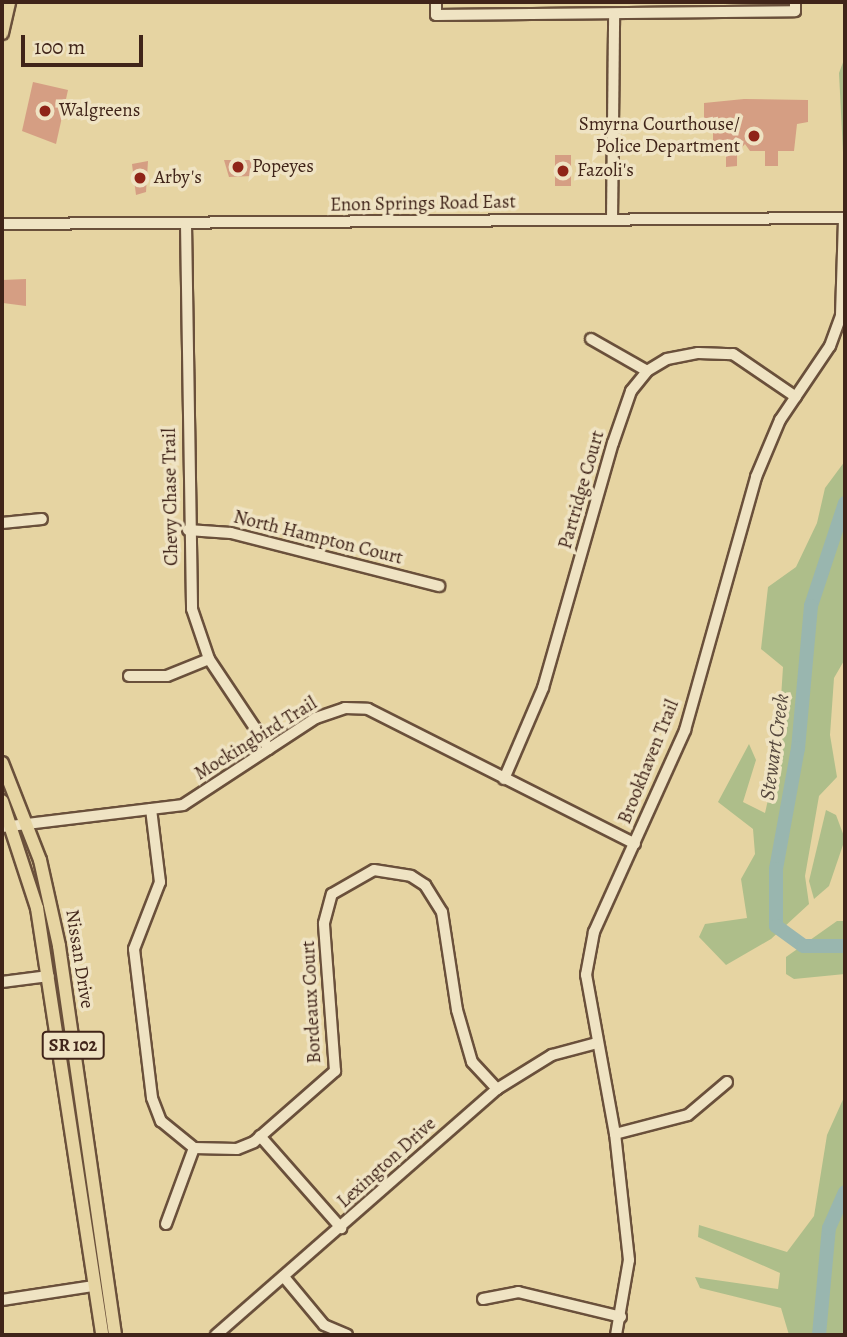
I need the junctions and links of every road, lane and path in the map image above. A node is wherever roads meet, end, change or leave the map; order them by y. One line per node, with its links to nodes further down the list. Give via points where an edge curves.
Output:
1 (9, 2): 5 (main road)
2 (436, 2): 4 (street, via 436,15)
3 (795, 2): 4 (street, via 795,11)
4 (614, 14): 7 (street)
5 (2, 33)
6 (844, 218): 7 (street, Enon Springs Road East); 12 (street, Brookhaven Trail, via 842,314 831,346)
7 (612, 220): 9 (street, Enon Springs Road East)
8 (2, 224): 9 (street, Enon Springs Road East)
9 (186, 224): 15 (street, Chevy Chase Trail)
10 (591, 339): 11 (street)
11 (647, 371): 12 (street, via 667,359 698,353 733,355); 21 (street, Partridge Court, via 631,391 543,688)
12 (796, 397): 26 (street, Brookhaven Trail, via 756,477 685,730)
13 (42, 519): 14 (street)
14 (2, 523)
15 (188, 530): 16 (street, North Hampton Court, via 231,533); 17 (street, Chevy Chase Trail, via 192,609)
16 (439, 586)
17 (209, 659): 18 (street, via 167,676); 19 (street, Chevy Chase Trail)
18 (129, 676)
19 (269, 749): 21 (street, Mockingbird Trail, via 316,718 345,708 368,709); 23 (street, Mockingbird Trail, via 183,805)
20 (2, 763): 24 (main road, Nissan Drive / SR 102)
21 (504, 779): 26 (street, Mockingbird Trail)
22 (2, 801): 25 (main road, Nissan Drive / SR 102)
23 (151, 809): 24 (street, Mockingbird Trail); 34 (street, via 160,882 134,949 150,1085 161,1121)
24 (26, 825): 25 (street, Mockingbird Trail); 43 (main road, Nissan Drive / SR 102, via 40,860 59,946)
25 (7, 827): 27 (main road, Nissan Drive / SR 102, via 35,898)
26 (635, 844): 29 (street, Brookhaven Trail, via 594,932 586,975)
27 (49, 976): 28 (street); 38 (main road, Nissan Drive / SR 102)
28 (2, 982)
29 (597, 1043): 31 (street, Lexington Drive, via 552,1055); 32 (street, Brookhaven Trail)
30 (727, 1082): 32 (street, via 688,1115)
31 (497, 1089): 33 (street, Bordeaux Court, via 472,1062 457,1010 442,912 425,886 411,876 374,870 332,894 324,923 335,1071); 36 (street, Lexington Drive)
32 (615, 1134): 41 (street, Brookhaven Trail, via 629,1260)
33 (260, 1136): 34 (street, Bordeaux Court, via 237,1149); 36 (street)
34 (194, 1149): 35 (street)
35 (166, 1224)
36 (341, 1228): 37 (street, Lexington Drive)
37 (284, 1277): 44 (street, Lexington Drive); 45 (street, via 324,1325)
38 (94, 1286): 40 (street); 42 (main road, Nissan Drive / SR 102)
39 (483, 1299): 41 (street, via 518,1292)
40 (2, 1300)
41 (621, 1317): 46 (street, Brookhaven Trail)
42 (102, 1335)
43 (115, 1335)
44 (216, 1335)
45 (348, 1335)
46 (616, 1335)

